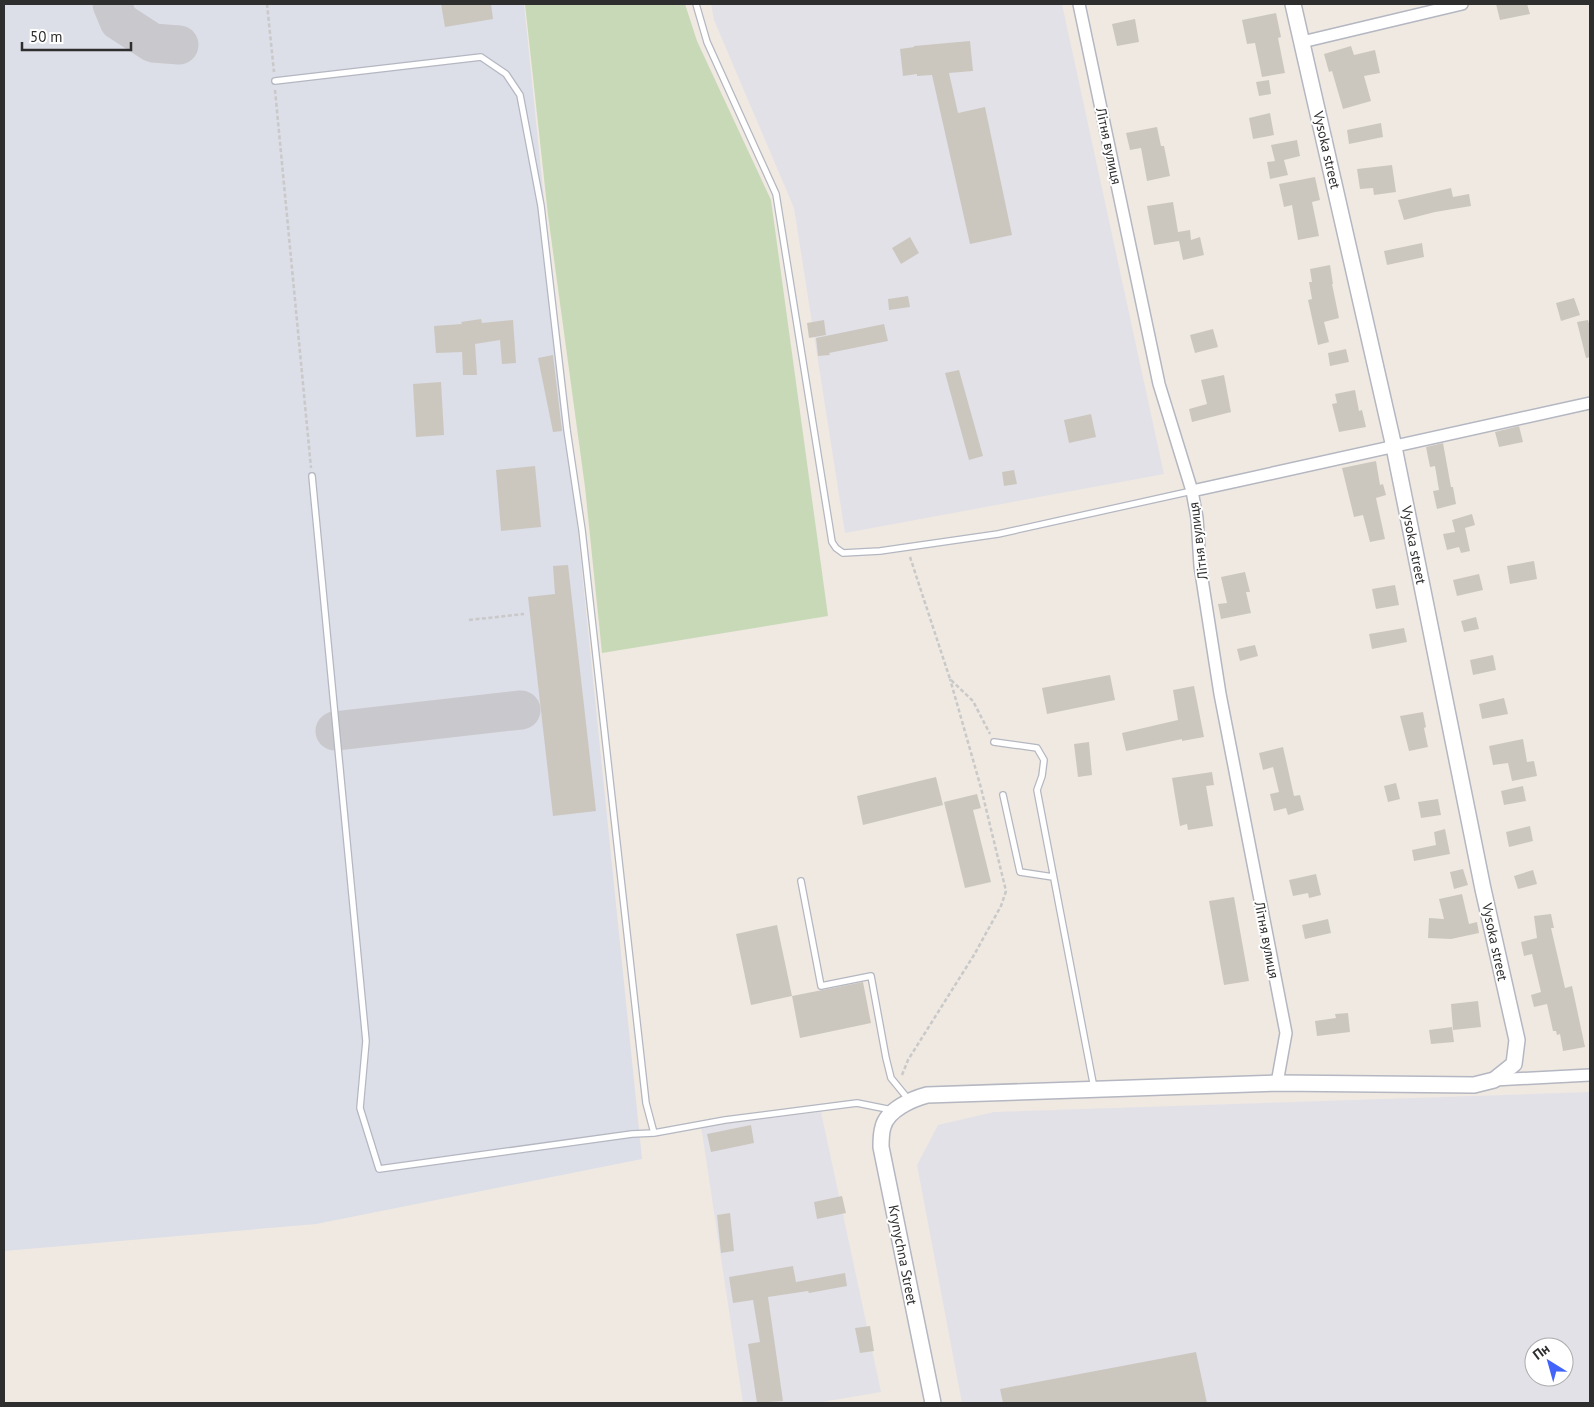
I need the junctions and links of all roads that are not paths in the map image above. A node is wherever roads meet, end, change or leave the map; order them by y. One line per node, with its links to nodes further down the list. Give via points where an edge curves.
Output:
1 (696, 4): 10 (lane, via 708,42 776,194 832,542 836,548 843,552 880,551 998,534)
2 (1079, 4): 10 (street, Літня вулиця, via 1159,384)
3 (1293, 4): 5 (street, Vysoka street)
4 (1462, 4): 5 (street)
5 (1302, 42): 8 (street, Vysoka street)
6 (275, 81): 21 (lane, via 481,57 506,74 520,95 540,206 582,530 646,1103)
7 (1590, 403): 8 (street)
8 (1394, 447): 10 (street); 16 (street, Vysoka street, via 1483,889 1517,1040 1514,1064)
9 (312, 476): 21 (lane, via 366,1041 360,1108 379,1169)
10 (1192, 490): 17 (street, Літня вулиця, via 1220,694 1286,1033)
11 (994, 742): 13 (lane, via 1037,748 1044,760 1037,790)
12 (1003, 795): 13 (lane, via 1020,872)
13 (1053, 876): 18 (lane)
14 (801, 881): 19 (lane, via 821,986 871,976 891,1078)
15 (1590, 1075): 16 (street)
16 (1494, 1080): 17 (street, via 1474,1085)
17 (1277, 1083): 18 (street)
18 (1094, 1088): 19 (street, via 927,1095)
19 (909, 1100): 20 (street)
20 (894, 1110): 21 (lane, via 857,1103); 22 (street, Krynychna Street, via 883,1125 881,1147)
21 (654, 1133)
22 (933, 1403)

